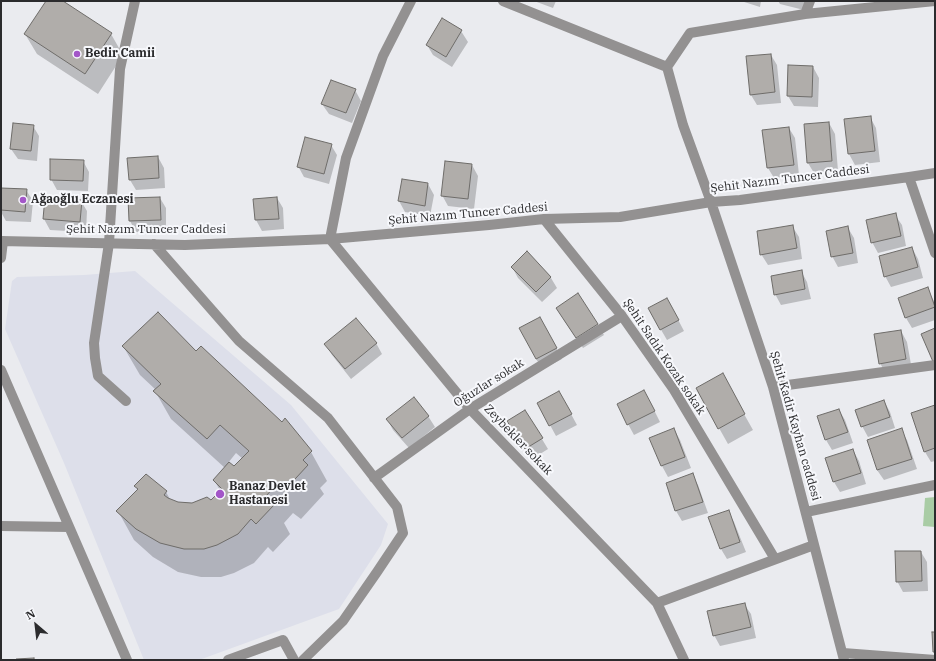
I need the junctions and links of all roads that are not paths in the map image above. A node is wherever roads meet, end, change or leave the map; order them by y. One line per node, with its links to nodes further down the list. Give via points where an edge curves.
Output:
1 (135, 1): 14 (street, via 120,69)
2 (411, 1): 12 (street, via 383,56 346,158)
3 (503, 1): 7 (street)
4 (810, 1): 6 (street)
5 (935, 1): 6 (street)
6 (805, 14): 7 (street, via 690,33)
7 (667, 67): 10 (street, Şehit Kadir Kayhan caddesi)
8 (935, 173): 9 (street, Şehit Nazım Tuncer Caddesi)
9 (908, 177): 10 (street, Şehit Nazım Tuncer Caddesi); 16 (street)
10 (711, 202): 11 (street, Şehit Nazım Tuncer Caddesi, via 620,217); 21 (street, Şehit Kadir Kayhan caddesi)
11 (544, 219): 12 (street, Şehit Nazım Tuncer Caddesi); 18 (street, Şehit Sadık Kozak sokak)
12 (330, 239): 15 (street, Şehit Nazım Tuncer Caddesi); 23 (street, Zeybekler sokak)
13 (2, 241): 14 (street, Şehit Nazım Tuncer Caddesi); 17 (street)
14 (109, 243): 15 (street, Şehit Nazım Tuncer Caddesi); 22 (street, via 94,343 95,358 98,376)
15 (154, 244): 24 (street, via 239,341 328,418)
16 (935, 253)
17 (1, 258)
18 (622, 316): 23 (street, Oğuzlar sokak); 30 (street, Şehit Sadık Kozak sokak, via 674,390)
19 (935, 365): 21 (street)
20 (1, 370): 28 (street)
21 (773, 387): 26 (street, Şehit Kadir Kayhan caddesi)
22 (126, 401)
23 (470, 409): 24 (street, Oğuzlar sokak); 31 (street, Zeybekler sokak)
24 (374, 478): 36 (street, via 397,507 403,532 343,621)
25 (935, 485): 26 (street)
26 (806, 512): 29 (street, Şehit Kadir Kayhan caddesi)
27 (1, 526): 28 (street)
28 (69, 527): 33 (street)
29 (814, 545): 30 (street); 32 (street, Şehit Kadir Kayhan caddesi)
30 (775, 559): 31 (street)
31 (656, 603): 37 (street, Zeybekler sokak)
32 (843, 656): 38 (street)
33 (127, 660)
34 (228, 660): 35 (street, via 283,640)
35 (294, 660)
36 (303, 660)
37 (684, 660)
38 (935, 660)

